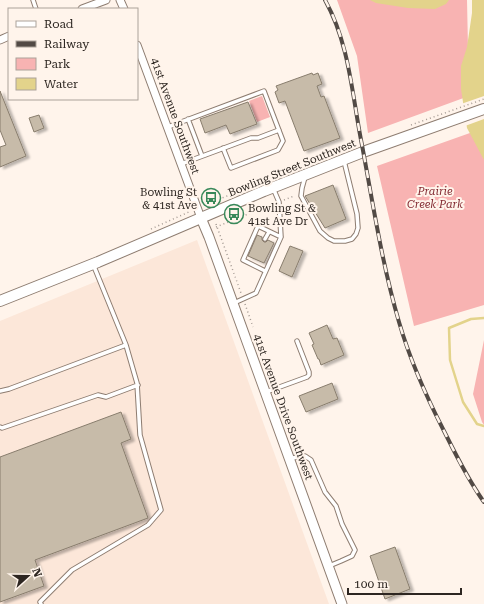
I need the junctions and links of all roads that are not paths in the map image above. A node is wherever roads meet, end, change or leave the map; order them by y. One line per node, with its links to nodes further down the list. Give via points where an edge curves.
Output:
1 (106, 0): 2 (street)
2 (85, 8)
3 (138, 48): 6 (street, 41st Avenue Southwest)
4 (484, 109): 10 (main road, Bowling Street Southwest, via 447,116)
5 (188, 119): 6 (lane); 7 (lane, via 264,91); 9 (lane)
6 (168, 127): 11 (street, 41st Avenue Southwest)
7 (279, 130): 8 (lane); 8 (lane, via 283,141 278,150 231,168)
8 (223, 148): 9 (lane)
9 (202, 156): 11 (lane)
10 (343, 160): 12 (main road, Bowling Street Southwest); 12 (lane, via 357,214 358,228 352,239 345,242 334,241 320,231 301,196)
11 (181, 164): 14 (street, 41st Avenue Southwest)
12 (306, 174): 13 (main road, Bowling Street Southwest)
13 (272, 188): 14 (main road, Bowling Street Southwest); 16 (lane, via 279,202)
14 (201, 218): 19 (main road, Bowling Street Southwest); 23 (street, 41st Avenue Drive Southwest)
15 (269, 232): 16 (lane); 17 (lane); 20 (lane, via 258,226 243,260)
16 (281, 237): 21 (lane)
17 (265, 239)
18 (255, 259): 20 (lane)
19 (93, 264): 22 (main road, Bowling Street Southwest); 25 (lane)
20 (252, 264): 21 (lane)
21 (265, 271): 23 (lane, via 256,293)
22 (0, 301)
23 (233, 304): 28 (street, 41st Avenue Drive Southwest)
24 (297, 341): 28 (lane, via 309,375)
25 (126, 345): 26 (lane); 27 (lane)
26 (138, 385): 29 (lane, via 106,397 98,395); 32 (lane, via 140,435 161,510 148,524 72,570)
27 (0, 391)
28 (265, 393): 30 (street, 41st Avenue Drive Southwest)
29 (0, 427)
30 (289, 459): 31 (street, 41st Avenue Drive Southwest); 31 (lane, via 305,456 312,460 325,492 336,506 355,550 352,556)
31 (328, 566): 33 (street, 41st Avenue Drive Southwest)
32 (39, 603)
33 (342, 604)

